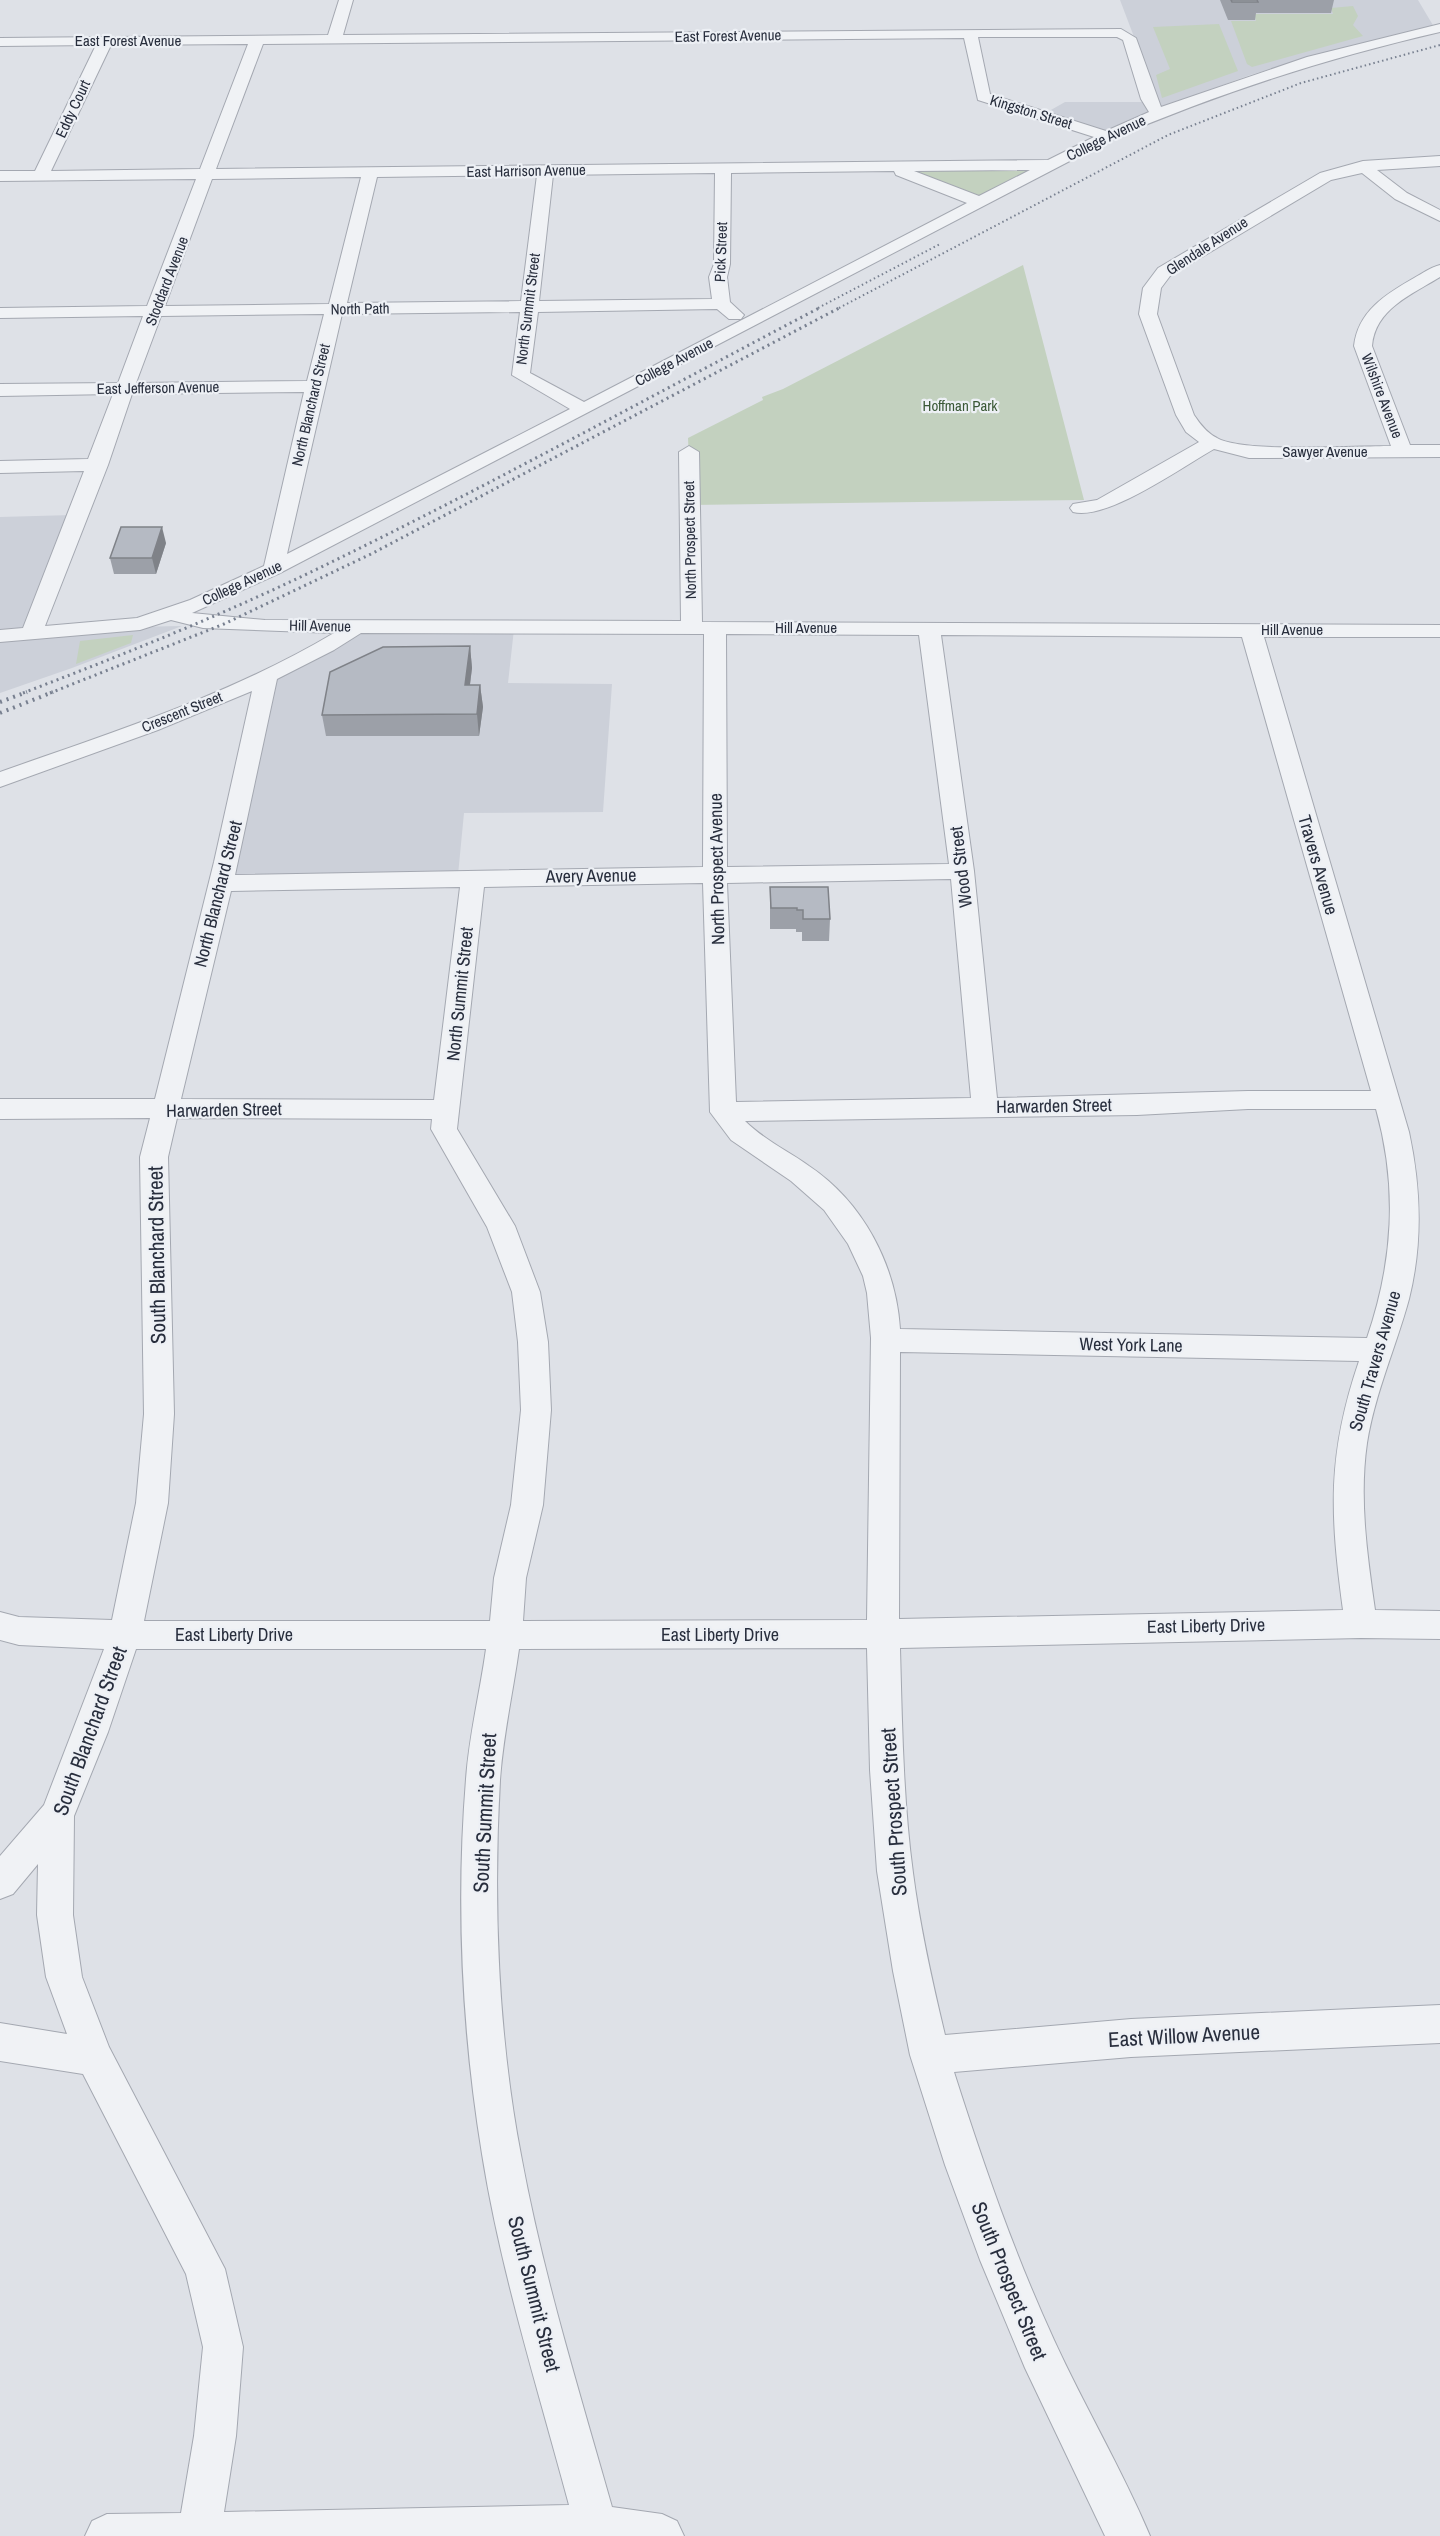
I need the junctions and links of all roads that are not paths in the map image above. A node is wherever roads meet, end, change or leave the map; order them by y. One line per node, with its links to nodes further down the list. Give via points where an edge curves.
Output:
1 (346, 0): 5 (street)
2 (1440, 28): 8 (street, College Avenue, via 1255,76)
3 (970, 33): 5 (street, East Forest Avenue); 8 (street, East Forest Avenue, via 1121,33 1129,38); 9 (street, Kingston Street, via 983,97)
4 (257, 40): 5 (street); 7 (street, East Forest Avenue); 17 (street, Stoddard Avenue)
5 (334, 40)
6 (0, 42): 7 (street, East Forest Avenue)
7 (105, 42): 19 (street, Eddy Court)
8 (1157, 113): 9 (street, College Avenue)
9 (1107, 136): 11 (street, College Avenue)
10 (1437, 161): 12 (street, Glendale Avenue)
11 (1051, 165): 13 (street, East Harrison Avenue); 20 (street, College Avenue)
12 (1363, 166): 21 (street, via 1401,196); 33 (street, Glendale Avenue, via 1326,176 1184,257 1164,272 1152,288 1148,314 1185,416)
13 (889, 167): 14 (street, East Harrison Avenue); 20 (street)
14 (723, 169): 15 (street, East Harrison Avenue); 23 (street, Pick Street, via 722,264 718,277)
15 (546, 170): 16 (street, East Harrison Avenue); 24 (street, North Summit Street)
16 (370, 172): 17 (street, East Harrison Avenue); 25 (street, North Blanchard Street)
17 (208, 174): 19 (street, East Harrison Avenue); 26 (street, Stoddard Avenue)
18 (0, 176): 19 (street, East Harrison Avenue)
19 (41, 176)
20 (982, 203): 28 (street, College Avenue)
21 (1440, 216)
22 (1440, 270): 36 (street, Wilshire Avenue, via 1372,316 1362,336)
23 (721, 304): 24 (street, North Path); 28 (street, Pick Street)
24 (528, 307): 25 (street, North Path); 32 (street, North Summit Street, via 520,375)
25 (336, 309): 26 (street, North Path); 29 (street, North Blanchard Street, via 329,324)
26 (156, 310): 27 (street, North Path); 30 (street, Stoddard Avenue)
27 (0, 313)
28 (746, 324): 32 (street, College Avenue)
29 (317, 386): 30 (street, East Jefferson Avenue); 40 (street, North Blanchard Street)
30 (126, 388): 31 (street, East Jefferson Avenue); 37 (street, Stoddard Avenue)
31 (0, 390)
32 (584, 409): 40 (street, College Avenue)
33 (1211, 443): 36 (street, Sawyer Avenue, via 1249,452); 39 (street, via 1102,505)
34 (1440, 451): 36 (street, Sawyer Avenue)
35 (689, 452): 43 (street, North Prospect Street)
36 (1403, 452)
37 (98, 465): 38 (street); 48 (street, Stoddard Avenue)
38 (0, 467)
39 (1080, 508)
40 (273, 569): 41 (street, College Avenue)
41 (173, 614): 42 (street, Hill Avenue, via 234,625); 48 (street, College Avenue, via 141,624)
42 (355, 627): 43 (street, Hill Avenue); 50 (street, Crescent Street)
43 (691, 627): 44 (street, Hill Avenue)
44 (715, 627): 45 (street, Hill Avenue); 53 (street, North Prospect Avenue)
45 (929, 628): 46 (street, Hill Avenue); 52 (street, Wood Street)
46 (1251, 630): 47 (street, Hill Avenue); 56 (street, Travers Avenue)
47 (1440, 631)
48 (32, 633): 49 (street, College Avenue)
49 (0, 636)
50 (266, 678): 51 (street, Crescent Street); 55 (street, North Blanchard Street)
51 (0, 780)
52 (962, 871): 53 (street, Avery Avenue); 57 (street, Wood Street)
53 (715, 874): 54 (street, Avery Avenue); 61 (street, North Prospect Avenue)
54 (473, 878): 55 (street, Avery Avenue); 60 (street, North Summit Street)
55 (221, 883): 59 (street, North Blanchard Street)
56 (1386, 1100): 57 (street, Harwarden Street); 63 (street, South Travers Avenue, via 1402,1162 1406,1221 1400,1275)
57 (985, 1107): 61 (street, Harwarden Street)
58 (0, 1110): 59 (street, Harwarden Street)
59 (166, 1110): 60 (street, Harwarden Street); 68 (street, South Blanchard Street, via 154,1157 159,1339 157,1455 152,1503)
60 (447, 1111): 69 (street, South Summit Street, via 444,1129 513,1253 526,1292 533,1342 533,1456 527,1505 510,1578)
61 (723, 1112): 62 (street, South Prospect Street, via 732,1128 812,1182 851,1225 868,1252 880,1283)
62 (885, 1340): 63 (street, West York Lane); 67 (street, South Prospect Street, via 881,1578)
63 (1377, 1350): 64 (street, South Travers Avenue, via 1361,1396 1349,1471 1350,1540)
64 (1361, 1624): 65 (street, East Liberty Drive); 67 (street, East Liberty Drive)
65 (1440, 1625)
66 (0, 1626): 68 (street, East Liberty Drive, via 19,1631)
67 (884, 1634): 69 (street, East Liberty Drive); 74 (street, South Prospect Street, via 891,1828 906,1940)
68 (125, 1635): 69 (street, East Liberty Drive); 70 (street, South Blanchard Street)
69 (505, 1635): 76 (street, South Summit Street, via 483,1778 480,1890 486,2032 501,2153 521,2253)
70 (57, 1816): 71 (street); 75 (street, South Blanchard Street, via 55,1915 64,1977)
71 (0, 1882)
72 (1440, 2024): 74 (street, East Willow Avenue, via 1131,2038)
73 (0, 2042): 75 (street)
74 (929, 2055): 80 (street, South Prospect Street, via 997,2257 1042,2365)
75 (94, 2057): 77 (street, South Blanchard Street, via 205,2269 223,2347)
76 (596, 2526): 77 (street); 79 (street)
77 (200, 2535): 78 (street)
78 (107, 2536)
79 (658, 2536)
80 (1128, 2536)

